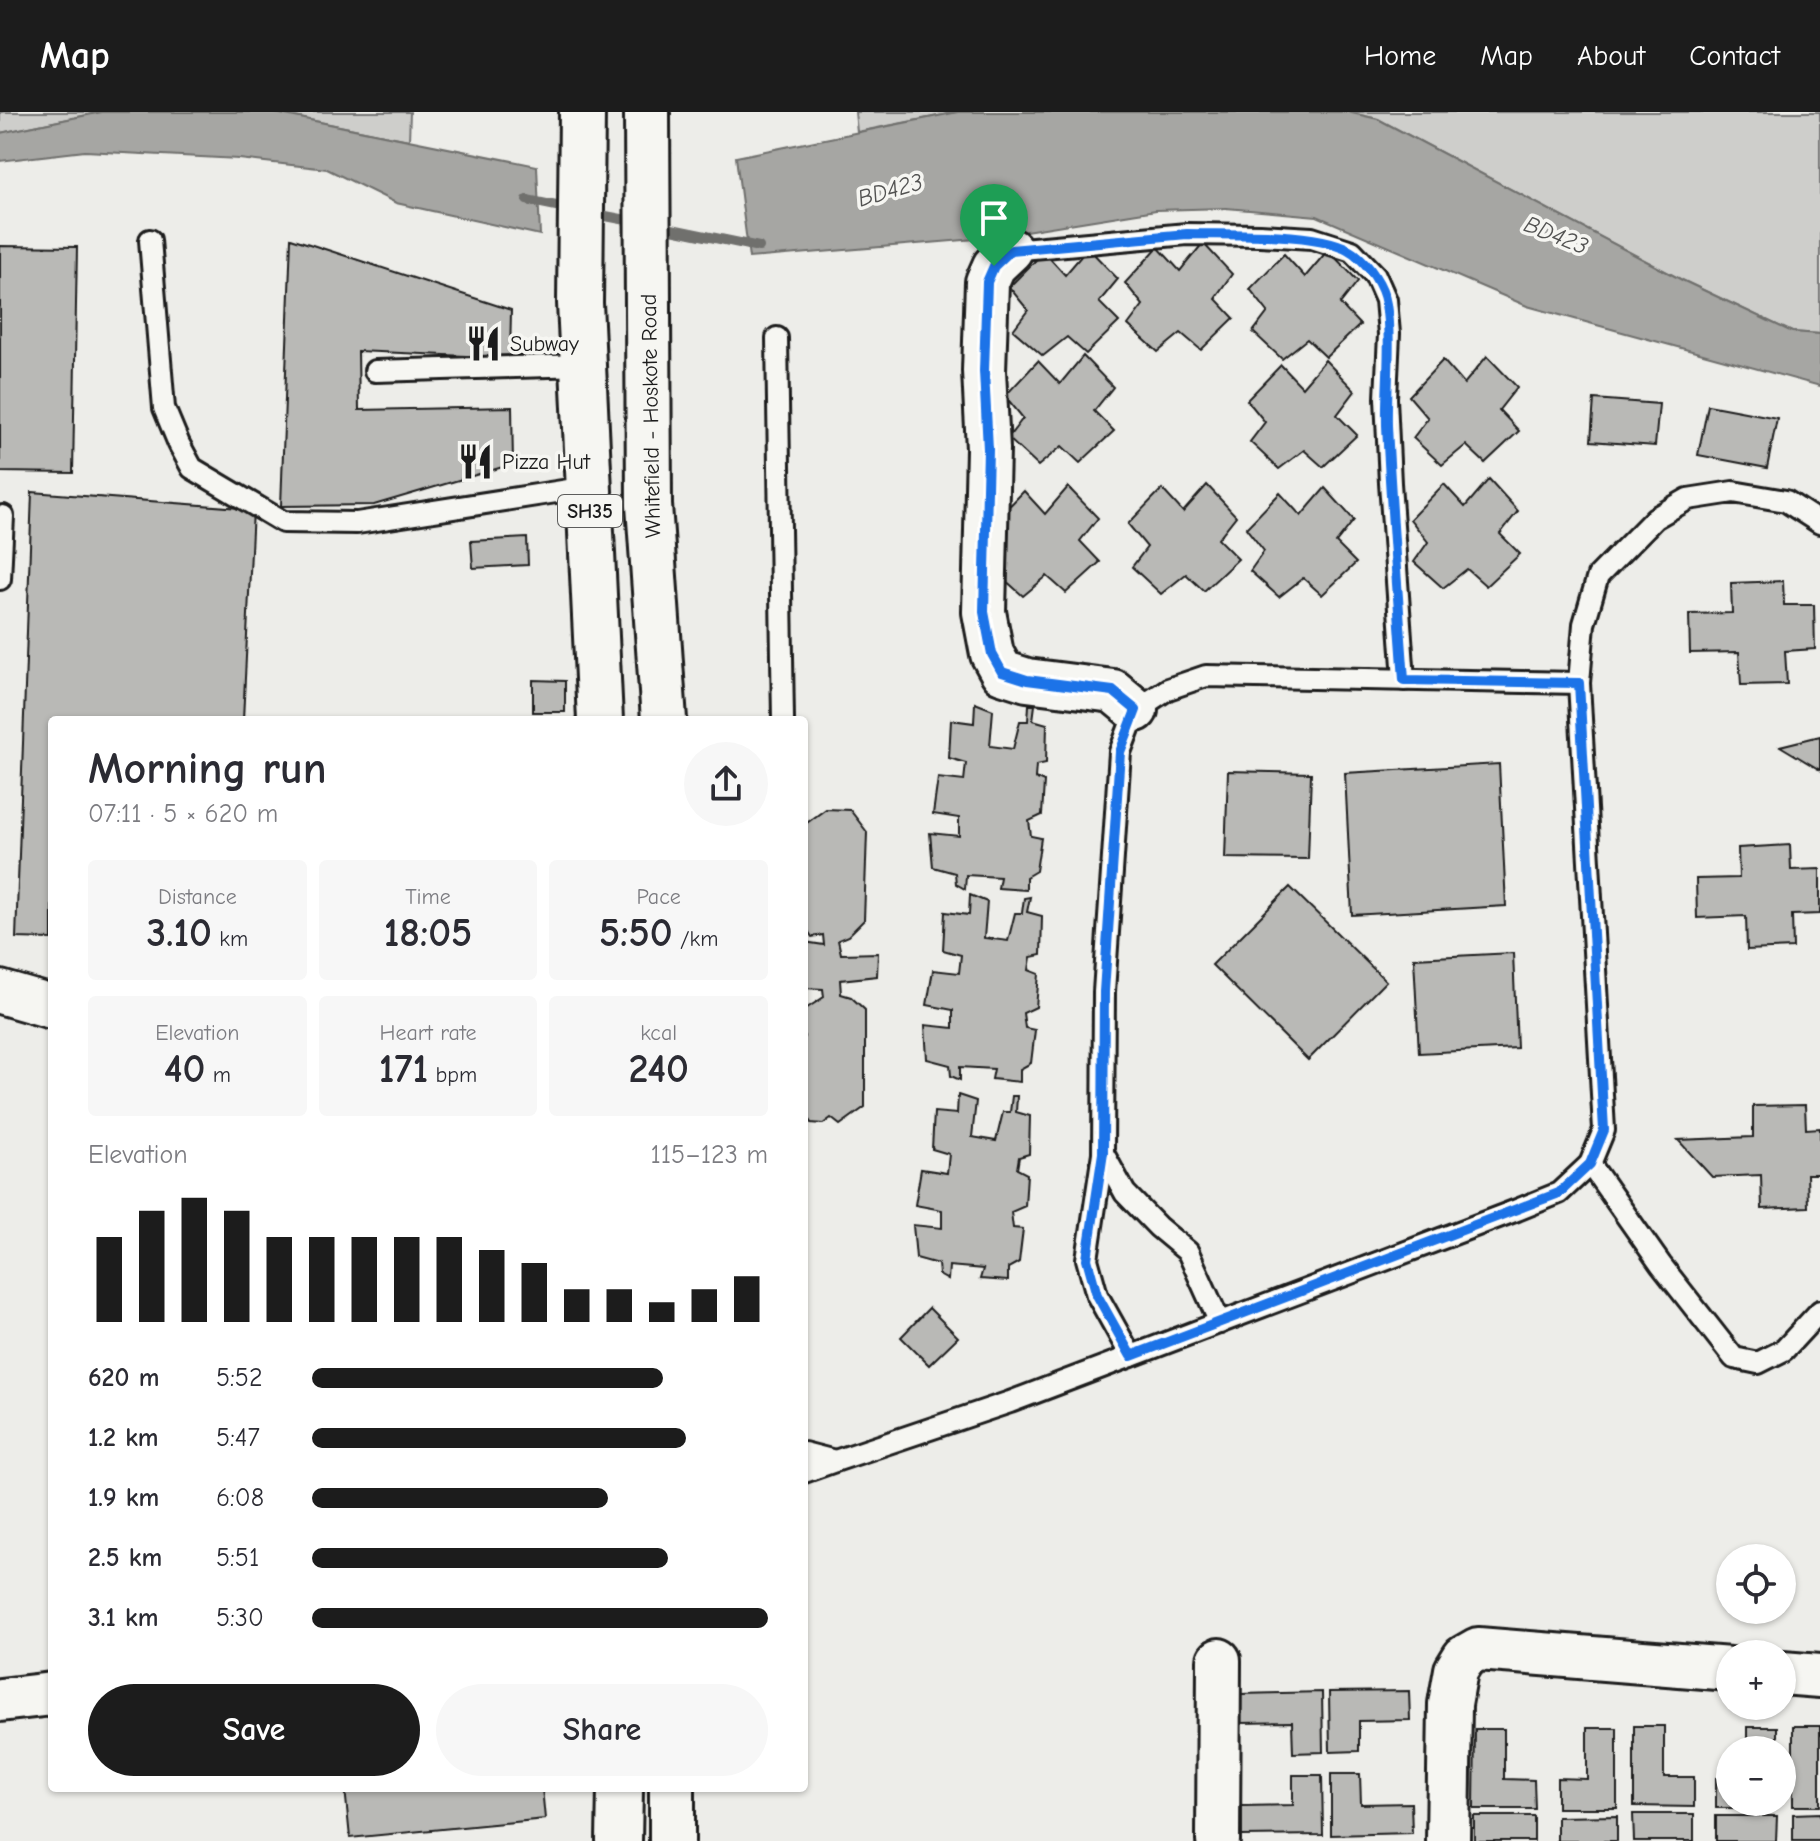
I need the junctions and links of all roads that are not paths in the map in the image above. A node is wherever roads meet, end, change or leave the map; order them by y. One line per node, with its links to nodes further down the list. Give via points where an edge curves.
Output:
1 (582, 113): 6 (main road, SH35)
2 (647, 114): 16 (main road, Whitefield - Hoskote Road / SH35, via 649,505)
3 (150, 240): 8 (lane, via 164,408 179,444 192,468 283,522 357,523)
4 (1011, 250): 12 (lane, via 1187,234 1312,238 1352,251 1375,275 1386,300 1388,323 1386,398); 14 (street, via 987,282 984,612 992,654 1002,672 1113,691)
5 (777, 338): 17 (lane)
6 (583, 365): 7 (lane); 8 (main road, SH35)
7 (375, 371)
8 (588, 487): 15 (main road, SH35)
9 (3, 516): 11 (lane)
10 (1820, 523): 13 (lane, via 1786,501 1733,492 1688,499 1655,518 1598,576 1584,624)
11 (0, 579)
12 (1404, 680): 13 (lane); 14 (lane, via 1206,676 1168,689)
13 (1579, 683): 21 (lane, via 1604,1130)
14 (1136, 710): 20 (lane, via 1120,752 1104,992)
15 (600, 716)
16 (664, 716)
17 (783, 716)
18 (0, 992): 19 (street)
19 (48, 1006)
20 (1103, 1153): 23 (lane, via 1125,1193 1188,1252); 24 (lane, via 1087,1259 1097,1295)
21 (1590, 1164): 22 (lane, via 1734,1358 1758,1363 1784,1350); 23 (lane, via 1559,1193)
22 (1820, 1311)
23 (1220, 1323): 24 (lane)
24 (1131, 1356): 26 (lane)
25 (808, 1454): 26 (lane)
26 (835, 1461): 27 (lane)
27 (808, 1471)
28 (1219, 1660): 38 (street)
29 (1716, 1668): 39 (street, via 1478,1649 1464,1657 1450,1704)
30 (1796, 1674): 31 (street)
31 (1820, 1676)
32 (48, 1694): 33 (street)
33 (0, 1700)
34 (620, 1792): 36 (main road)
35 (672, 1792): 37 (main road)
36 (619, 1841)
37 (672, 1841)
38 (1218, 1841)
39 (1448, 1841)

